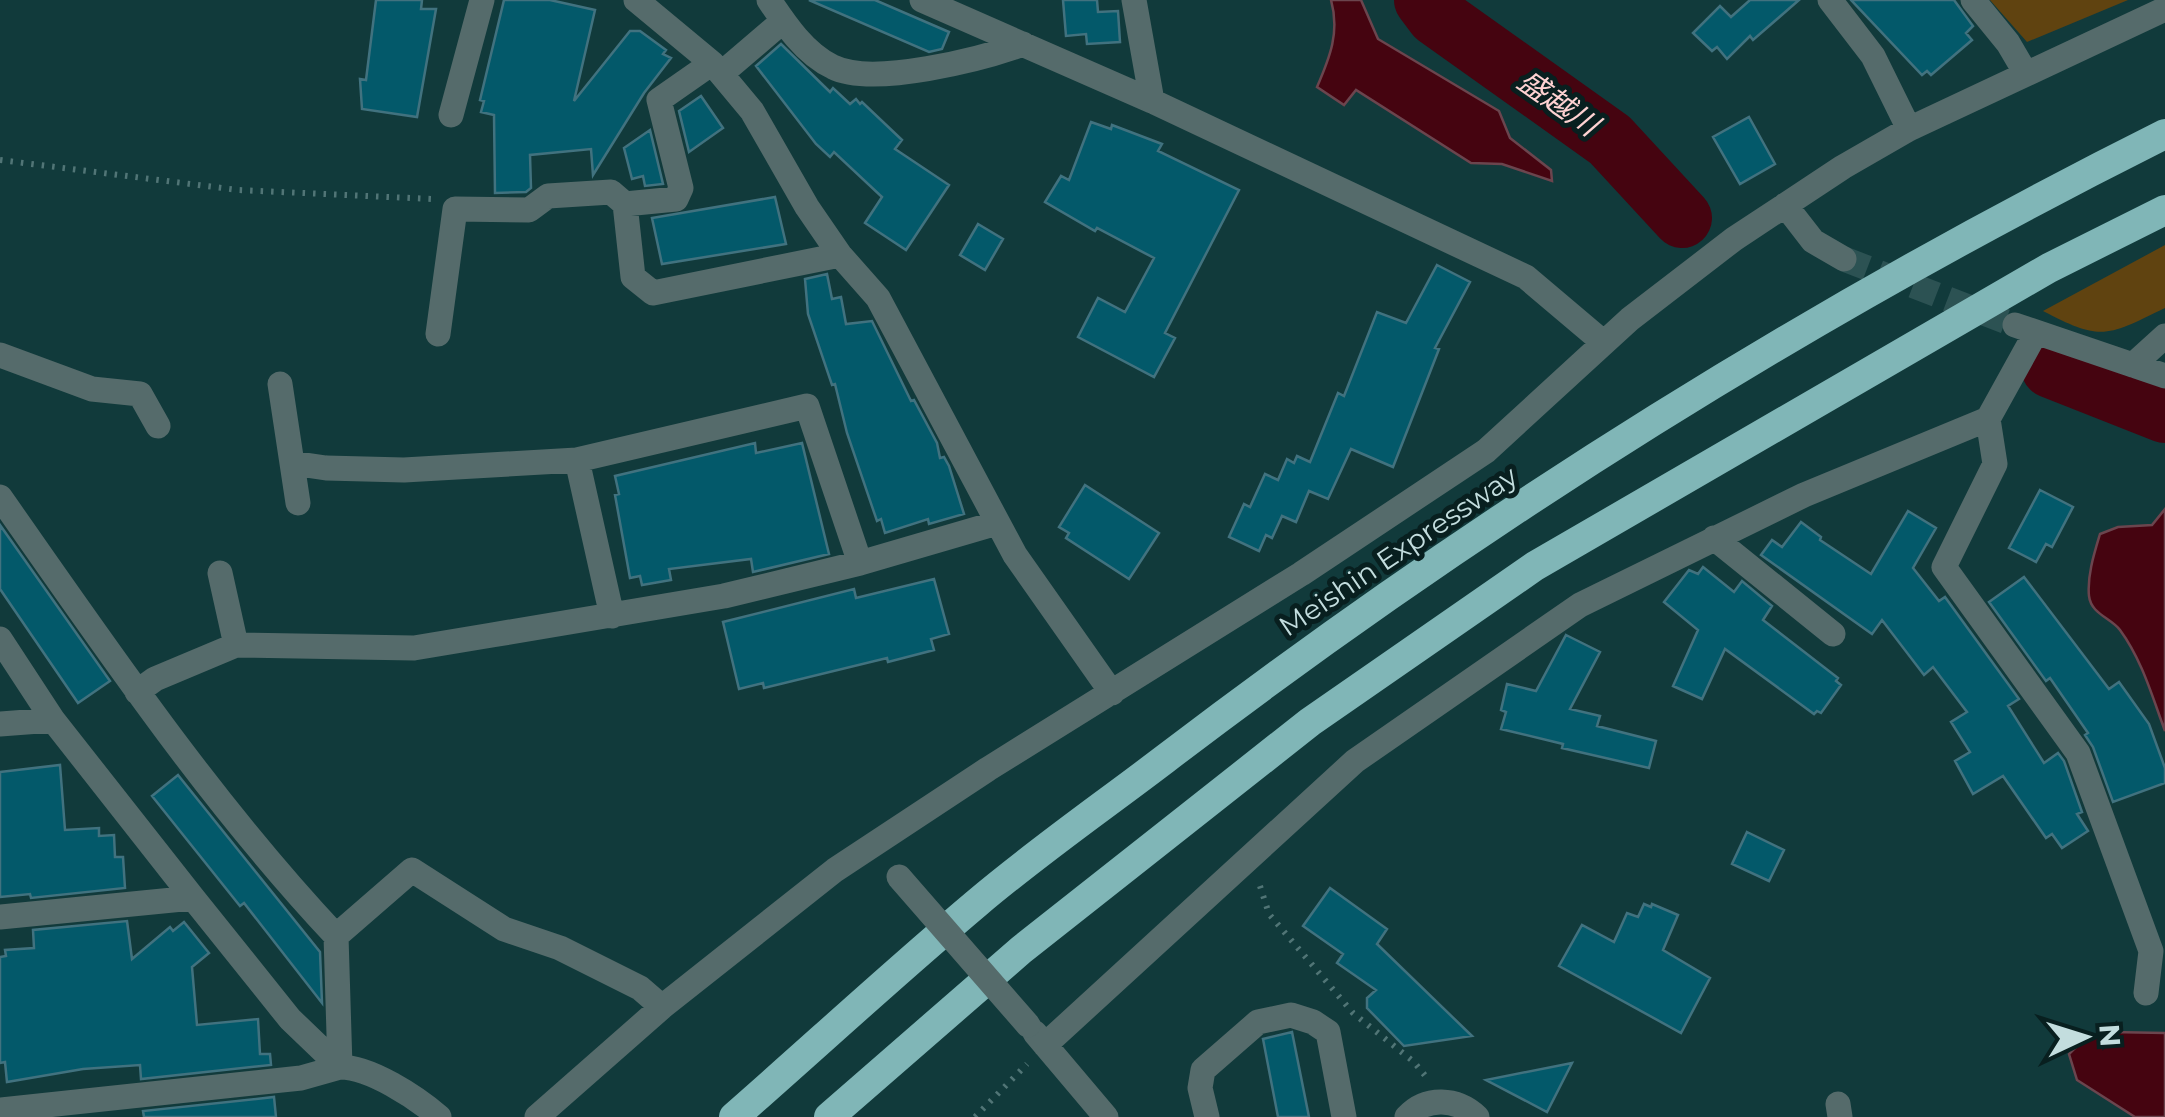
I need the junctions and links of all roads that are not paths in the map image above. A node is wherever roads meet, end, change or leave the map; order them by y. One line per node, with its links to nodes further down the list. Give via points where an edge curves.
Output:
1 (482, 0): 14 (street)
2 (636, 0): 11 (street)
3 (922, 0): 9 (street)
4 (1134, 0): 13 (street)
5 (1830, 0): 15 (street, via 1873,56)
6 (1973, 0): 12 (street)
7 (2165, 9): 12 (street)
8 (776, 11): 10 (street, via 834,68 875,74 956,64); 11 (street)
9 (977, 12): 10 (street)
10 (1024, 44): 13 (street)
11 (716, 68): 17 (street, via 659,100 681,188 676,200); 20 (street, via 752,111)
12 (2025, 72): 15 (street)
13 (1152, 101): 24 (street, via 1526,277)
14 (451, 115)
15 (1909, 129): 18 (street)
16 (2165, 134): 59 (highway, Meishin Expressway, via 2024,205 1738,368 1500,518 1277,674 979,901)
17 (625, 204): 20 (street, via 632,277 653,293); 22 (street, via 611,192 548,196 529,210 455,210)
18 (1785, 205): 21 (street, via 1814,241); 24 (street)
19 (2165, 210): 60 (highway, via 2048,268 1518,577 1310,722 1021,950)
20 (840, 255): 35 (street, via 878,298)
21 (1844, 258)
22 (438, 334)
23 (2165, 336): 26 (street)
24 (1604, 343): 44 (street, via 1486,451)
25 (0, 355): 30 (street, via 92,389 140,394)
26 (2133, 365): 27 (street); 29 (street, via 2025,330)
27 (2165, 376)
28 (280, 384): 32 (street)
29 (1988, 419): 36 (street); 51 (street, via 1995,464 1944,567 2078,752 2151,951)
30 (158, 426)
31 (576, 460): 32 (street, via 404,470); 37 (street, via 806,406); 39 (street)
32 (292, 463): 34 (street)
33 (0, 497): 43 (street)
34 (298, 502)
35 (997, 523): 37 (street); 44 (street)
36 (1714, 538): 40 (street); 53 (street, via 1580,605 1355,762)
37 (860, 563): 39 (street)
38 (220, 573): 42 (street)
39 (612, 616): 42 (street, via 414,648)
40 (1833, 634)
41 (0, 640): 45 (street)
42 (236, 644): 43 (street)
43 (137, 692): 50 (street, via 280,876)
44 (1112, 693): 47 (street)
45 (53, 720): 46 (street); 48 (street)
46 (0, 724)
47 (872, 846): 52 (street); 53 (street, bridge)
48 (194, 898): 49 (street); 54 (street, via 290,1019)
49 (0, 917)
50 (336, 936): 52 (street, via 412,870 504,929 560,948 640,988); 54 (street)
51 (2146, 993)
52 (662, 1007): 58 (street)
53 (1045, 1045): 61 (street)
54 (340, 1067): 56 (street); 57 (street, via 356,1067)
55 (0, 1110): 56 (street)
56 (75, 1110)
57 (440, 1117)
58 (537, 1117)
59 (734, 1117)
60 (829, 1117)
61 (1106, 1117)
62 (1207, 1117): 63 (street, via 1203,1070 1258,1022 1291,1014 1328,1032)
63 (1344, 1117)
64 (1407, 1117): 65 (street, via 1422,1104 1446,1102)
65 (1478, 1117)

